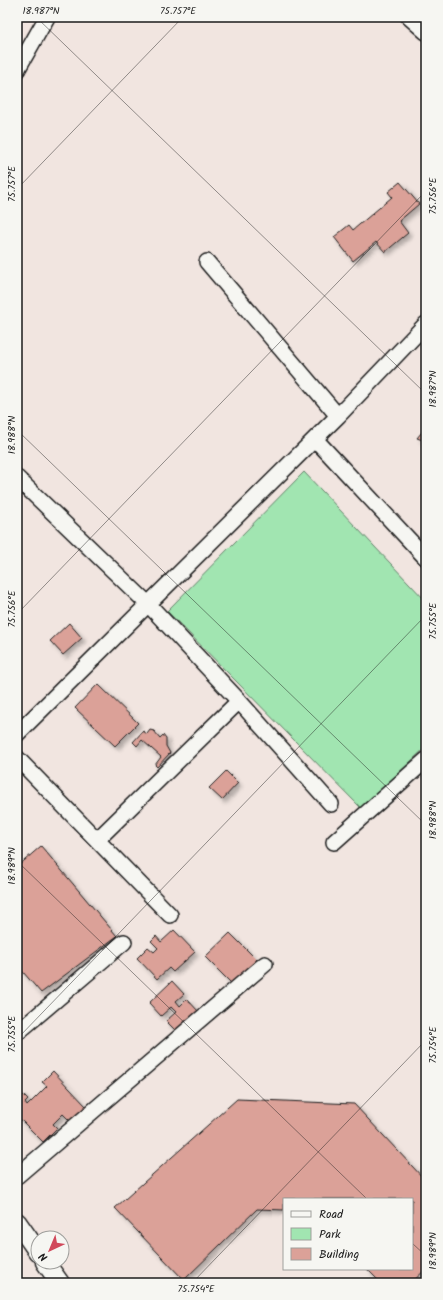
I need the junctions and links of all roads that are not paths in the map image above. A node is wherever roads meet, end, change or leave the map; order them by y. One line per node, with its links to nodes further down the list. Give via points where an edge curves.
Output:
1 (48, 17): 4 (street)
2 (409, 17): 3 (street)
3 (426, 32)
4 (17, 70)
5 (207, 262): 7 (street)
6 (426, 324): 7 (street)
7 (338, 416): 8 (street)
8 (315, 439): 10 (street); 11 (street)
9 (17, 478): 11 (street)
10 (426, 558)
11 (148, 604): 12 (street); 13 (street)
12 (239, 701): 16 (street); 17 (street)
13 (17, 734)
14 (17, 758): 17 (street)
15 (426, 760): 18 (street)
16 (331, 804)
17 (97, 840): 19 (street)
18 (334, 842)
19 (170, 915)
20 (124, 942): 22 (street)
21 (265, 964): 23 (street)
22 (17, 1033)
23 (17, 1176)
24 (17, 1222): 25 (street)
25 (30, 1241)
26 (51, 1270): 27 (street)
27 (60, 1283)

